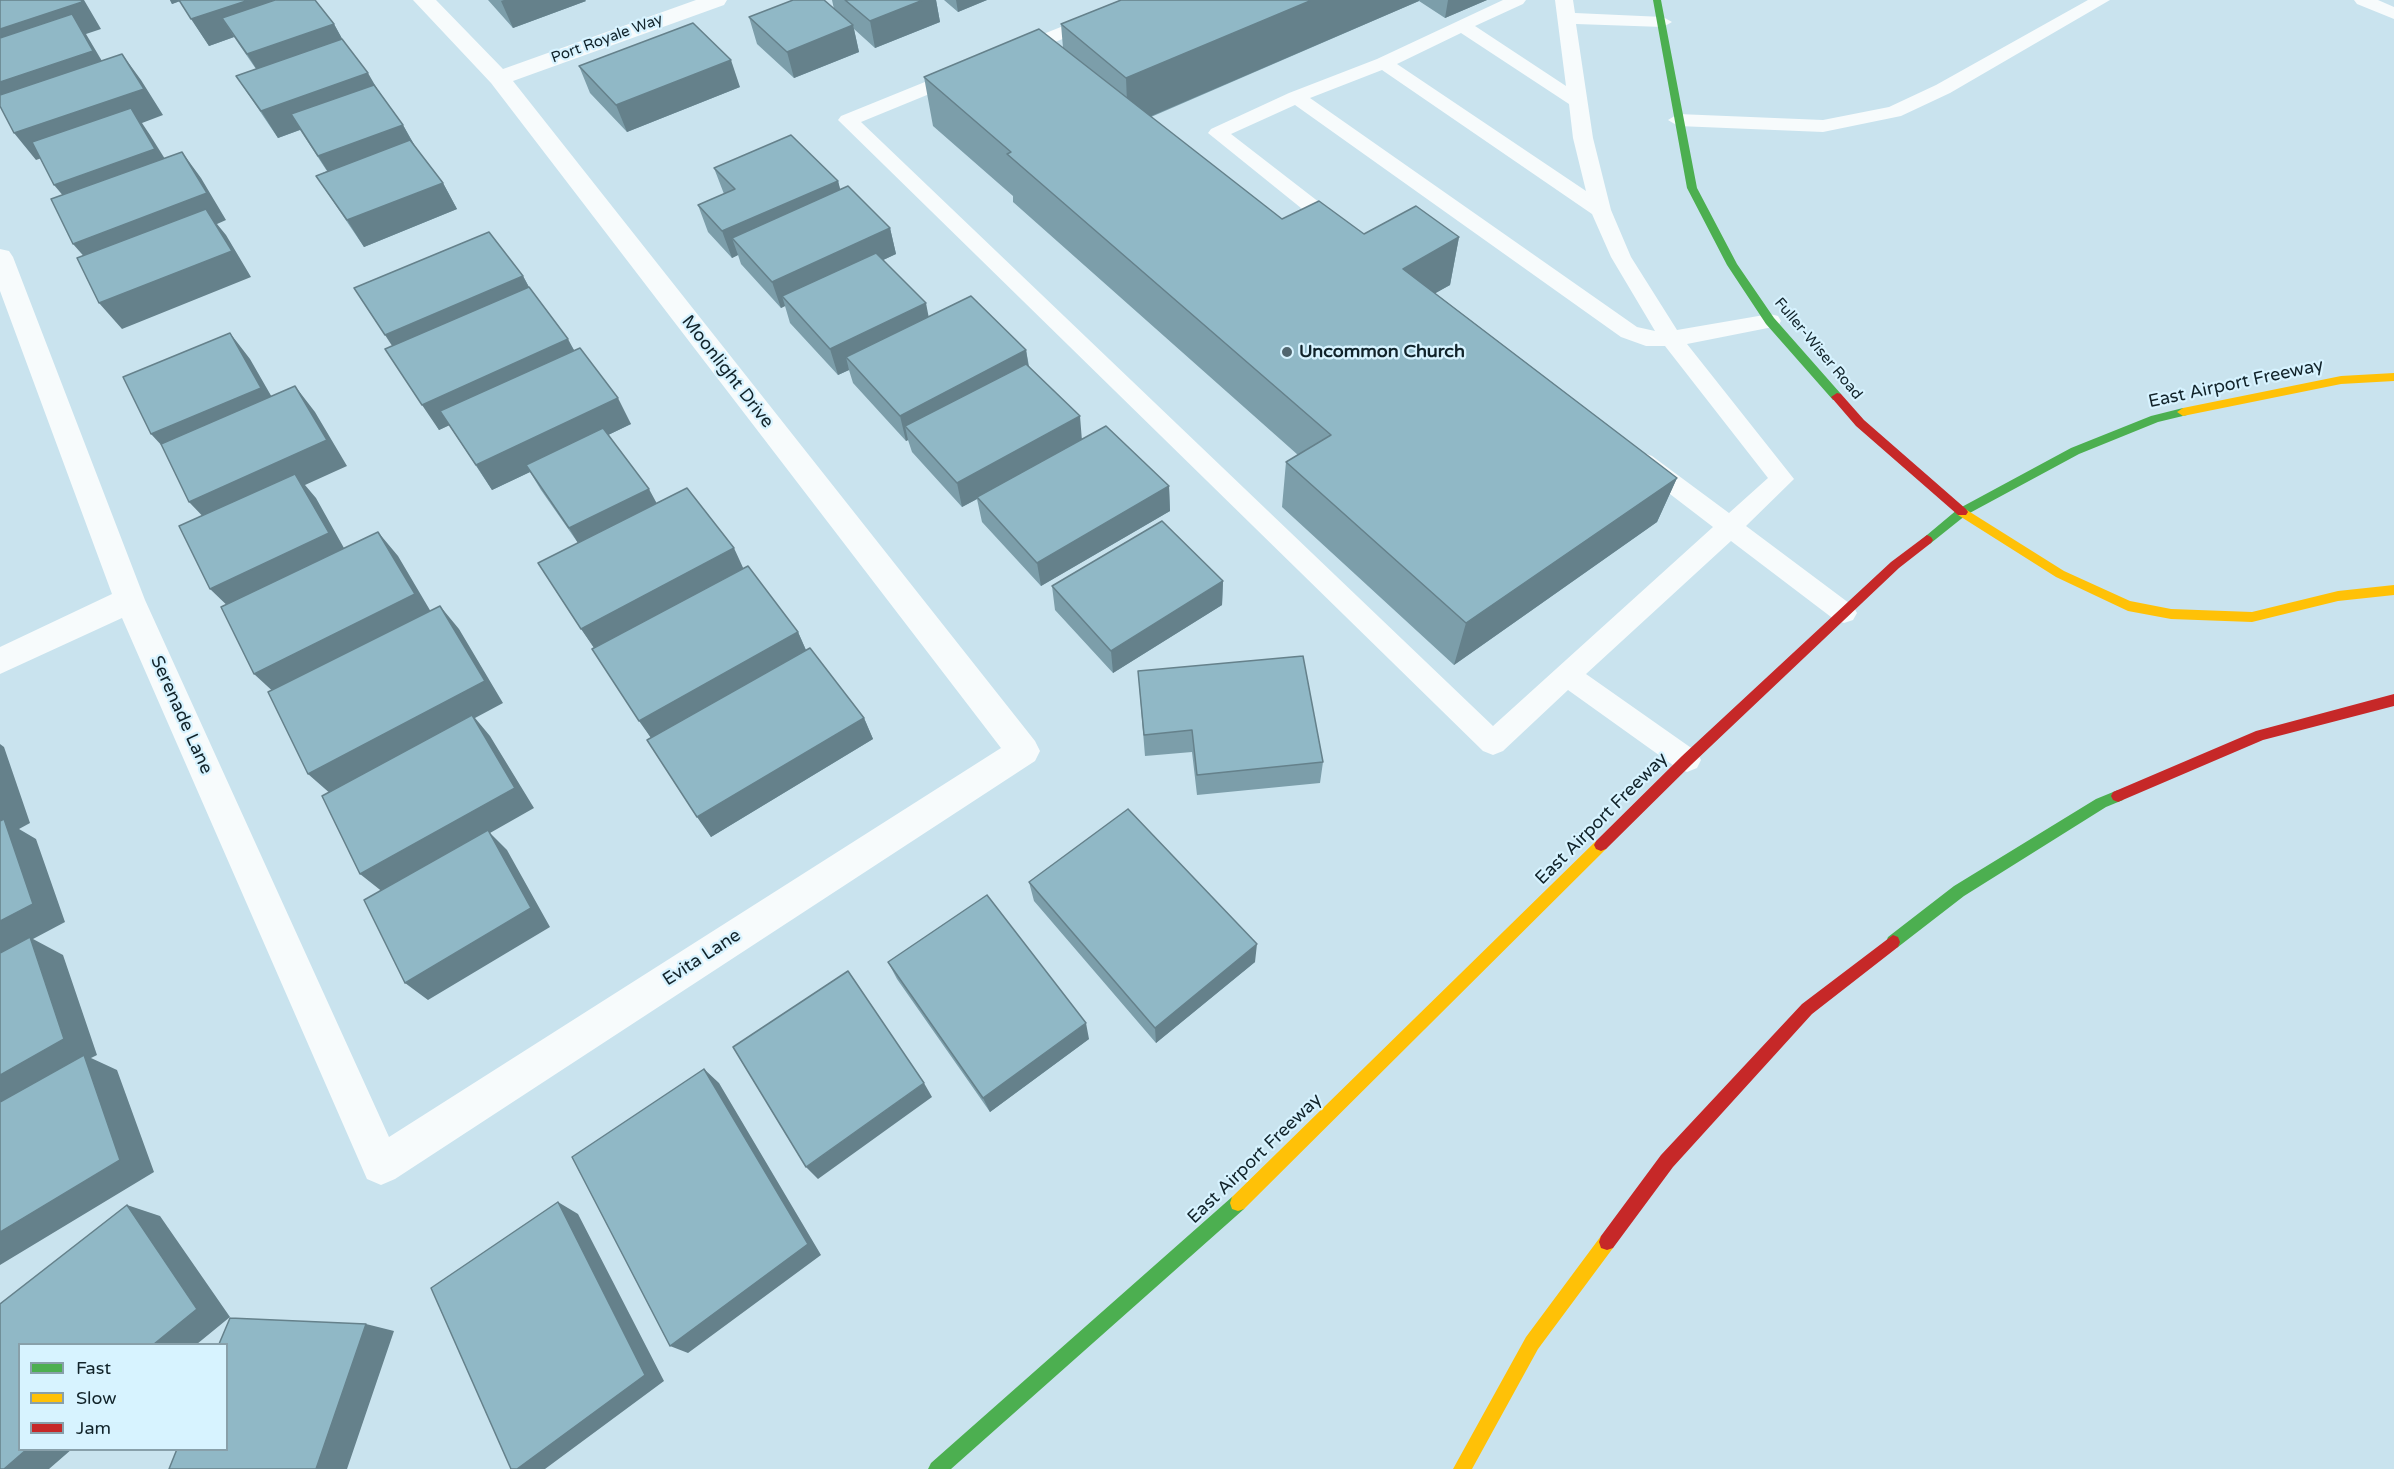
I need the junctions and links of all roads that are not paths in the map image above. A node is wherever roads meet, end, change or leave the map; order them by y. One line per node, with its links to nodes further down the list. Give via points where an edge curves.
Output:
1 (424, 0): 15 (street, Moonlight Drive)
2 (716, 0): 15 (street, Port Royale Way)
3 (1143, 0): 12 (lane)
4 (1517, 0): 11 (lane)
5 (1657, 0): 10 (main road, Fuller-Wiser Road)
6 (2101, 0): 18 (lane, via 1943,89 1894,112 1823,126)
7 (2363, 0): 9 (lane)
8 (1566, 9): 10 (lane); 17 (lane)
9 (2394, 14)
10 (1664, 22): 18 (main road, Fuller-Wiser Road)
11 (1464, 27): 13 (lane); 17 (lane)
12 (1001, 58)
13 (1384, 63): 16 (lane); 19 (lane)
14 (979, 67): 32 (lane, via 848,120 1493,744)
15 (499, 78): 34 (street, Moonlight Drive)
16 (1296, 97): 20 (lane, via 1218,133); 23 (lane, via 1629,332 1646,338)
17 (1580, 103): 19 (lane, via 1583,138)
18 (1678, 120): 22 (main road, Fuller-Wiser Road, via 1692,188 1732,265)
19 (1601, 210): 23 (lane, via 1621,257)
20 (1359, 244)
21 (0, 257): 29 (street, Serenade Lane)
22 (1770, 321): 23 (lane); 26 (main road, Fuller-Wiser Road, via 1860,423)
23 (1671, 339): 27 (lane, via 1782,479)
24 (2394, 377): 26 (main road, East Airport Freeway, via 2341,380 2155,419 2074,451)
25 (1626, 449): 27 (lane)
26 (1962, 512): 28 (main road, Fuller-Wiser Road, via 2060,574 2128,606 2171,614 2252,617 2338,596); 30 (main road, East Airport Freeway, via 1895,565)
27 (1730, 528): 30 (lane); 32 (lane)
28 (2394, 590)
29 (130, 600): 31 (street); 36 (street, Serenade Lane)
30 (1844, 613): 35 (main road, East Airport Freeway)
31 (0, 661)
32 (1567, 675): 35 (lane)
33 (2394, 700): 38 (main road, via 2261,735 2100,803 1959,891 1807,1009 1667,1161 1532,1343)
34 (1023, 751): 36 (street, Evita Lane)
35 (1687, 760): 37 (main road, East Airport Freeway, via 1210,1230)
36 (381, 1165)
37 (937, 1469)
38 (1462, 1469)

